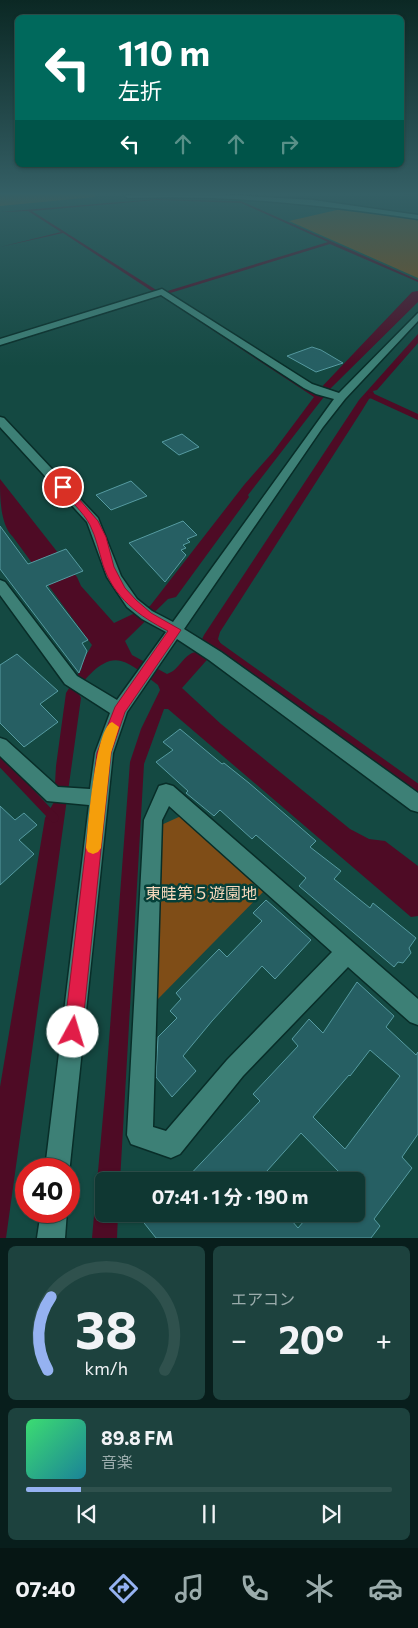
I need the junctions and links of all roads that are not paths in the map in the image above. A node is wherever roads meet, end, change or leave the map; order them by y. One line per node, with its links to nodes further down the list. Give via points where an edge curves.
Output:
1 (418, 316): 3 (street)
2 (0, 342): 3 (street, via 161,294 323,393)
3 (341, 397): 6 (street)
4 (0, 420): 6 (street, via 93,521 120,589 143,612)
5 (0, 585): 7 (street, via 71,680)
6 (176, 630): 7 (street); 10 (street)
7 (119, 710): 9 (street, via 104,753)
8 (0, 745): 9 (street, via 54,795)
9 (99, 797): 13 (street)
10 (418, 804)
11 (347, 952): 11 (street, via 235,1068 171,1145 140,1135 152,820 166,792); 12 (street)
12 (418, 1014)
13 (59, 1158)
14 (53, 1223): 15 (street)
15 (51, 1238)

